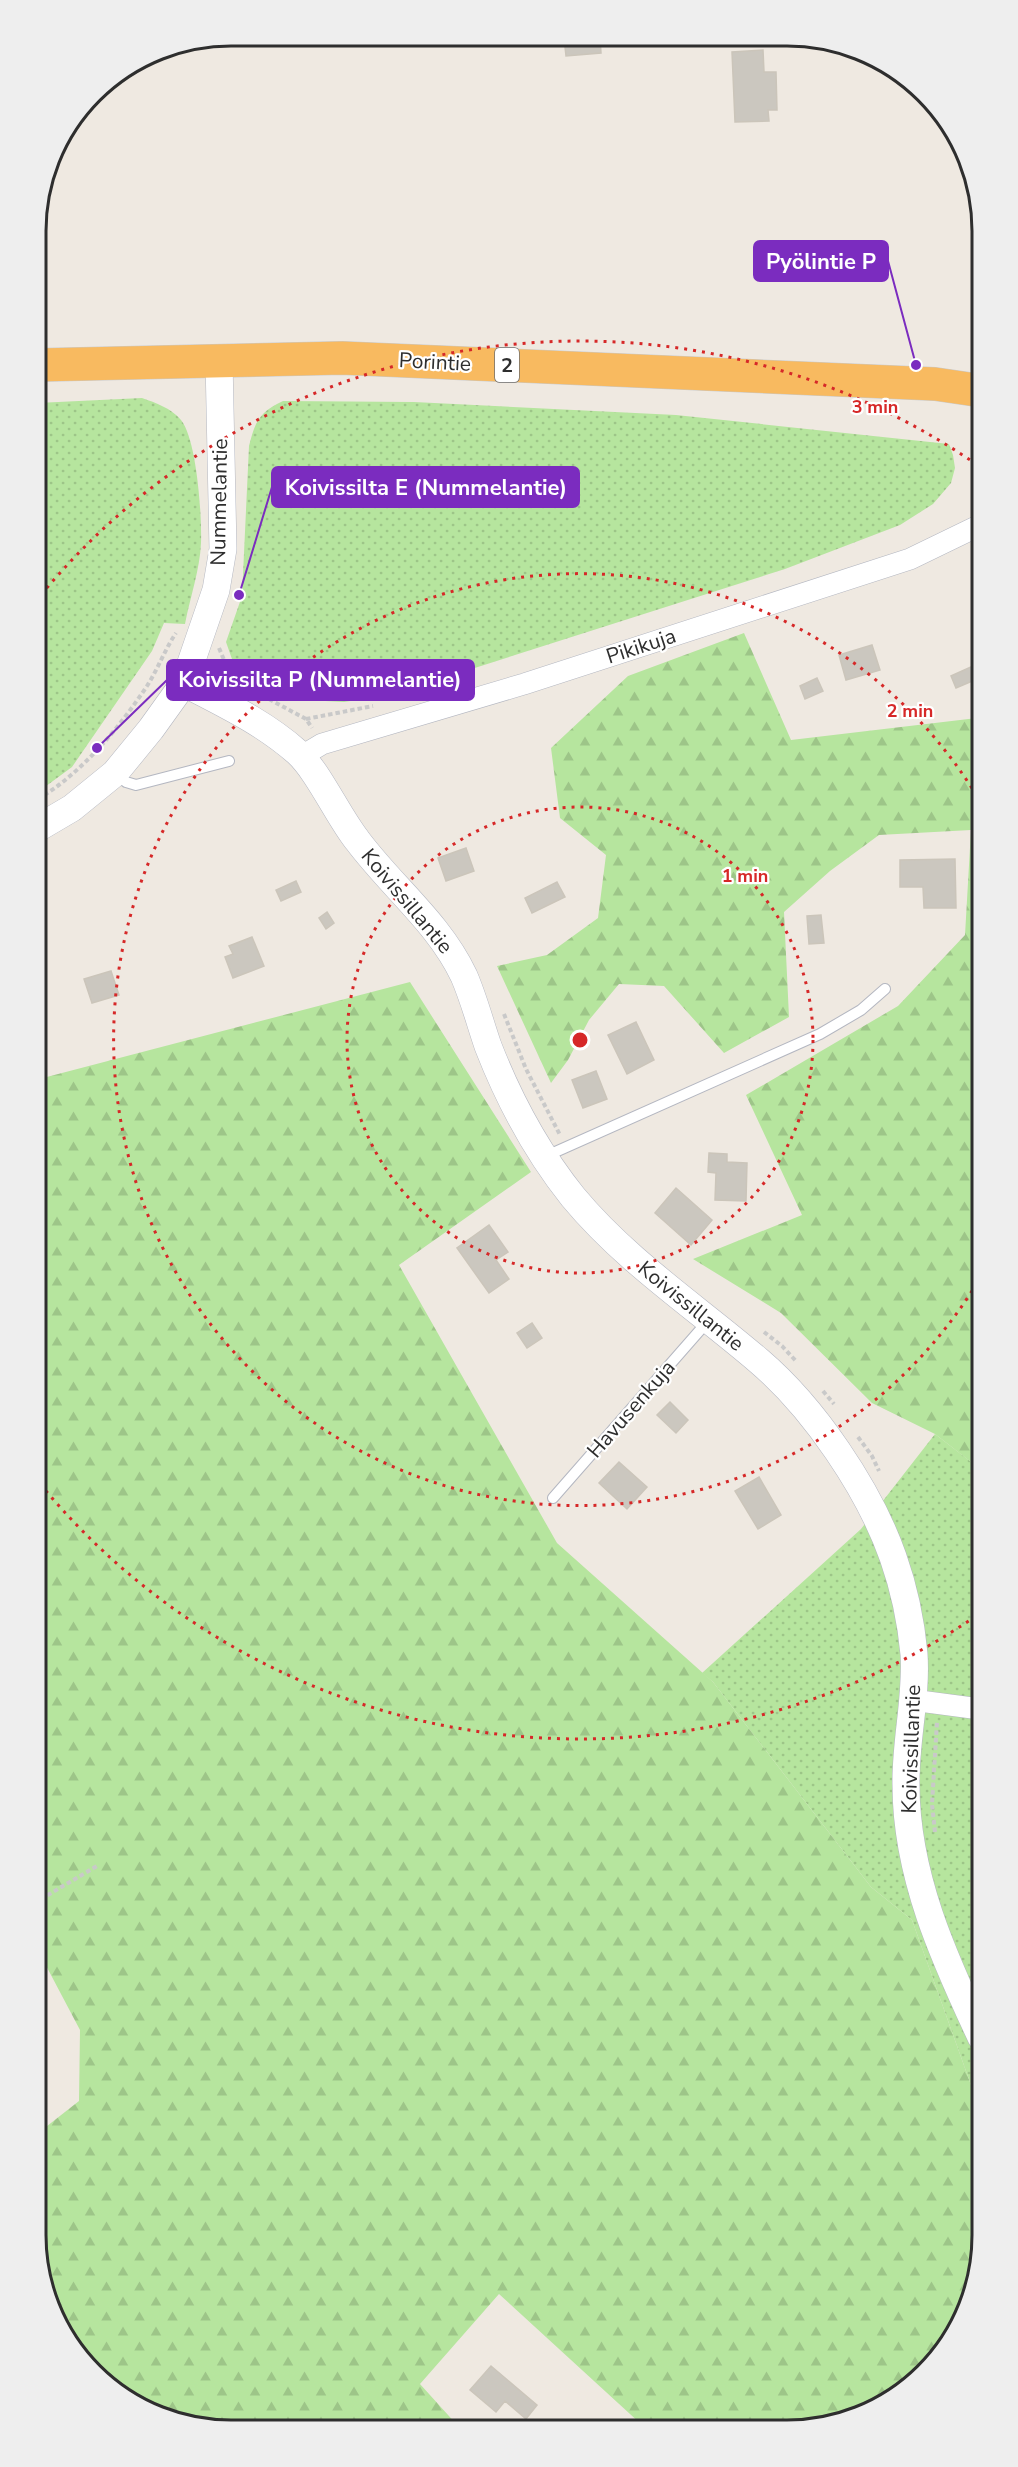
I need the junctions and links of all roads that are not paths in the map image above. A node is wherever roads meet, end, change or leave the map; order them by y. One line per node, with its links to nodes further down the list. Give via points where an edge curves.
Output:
1 (219, 360): 2 (highway, Porintie / 2); 3 (highway, Porintie / 2, via 354,358 935,384); 5 (street, Nummelantie, via 223,549 216,590)
2 (47, 365)
3 (971, 389)
4 (971, 529): 6 (street, Pikikuja, via 910,558 524,684 322,744)
5 (184, 683): 6 (street, Koivissillantie, via 268,728); 8 (street, Nummelantie)
6 (302, 756): 11 (street, Koivissillantie, via 357,841 447,944 465,979 489,1049)
7 (229, 761): 8 (lane, via 136,785)
8 (115, 773): 9 (street, Nummelantie)
9 (47, 823)
10 (885, 989): 11 (lane, via 861,1010 820,1034)
11 (543, 1157): 12 (street, Koivissillantie, via 603,1231)
12 (708, 1320): 13 (lane, Havusenkuja); 14 (street, Koivissillantie, via 762,1364 825,1431 864,1494 892,1555 906,1602 914,1656)
13 (553, 1498)
14 (912, 1700): 15 (street); 16 (street, Koivissillantie, via 906,1786 911,1846 924,1899)
15 (971, 1708)
16 (971, 2016)

